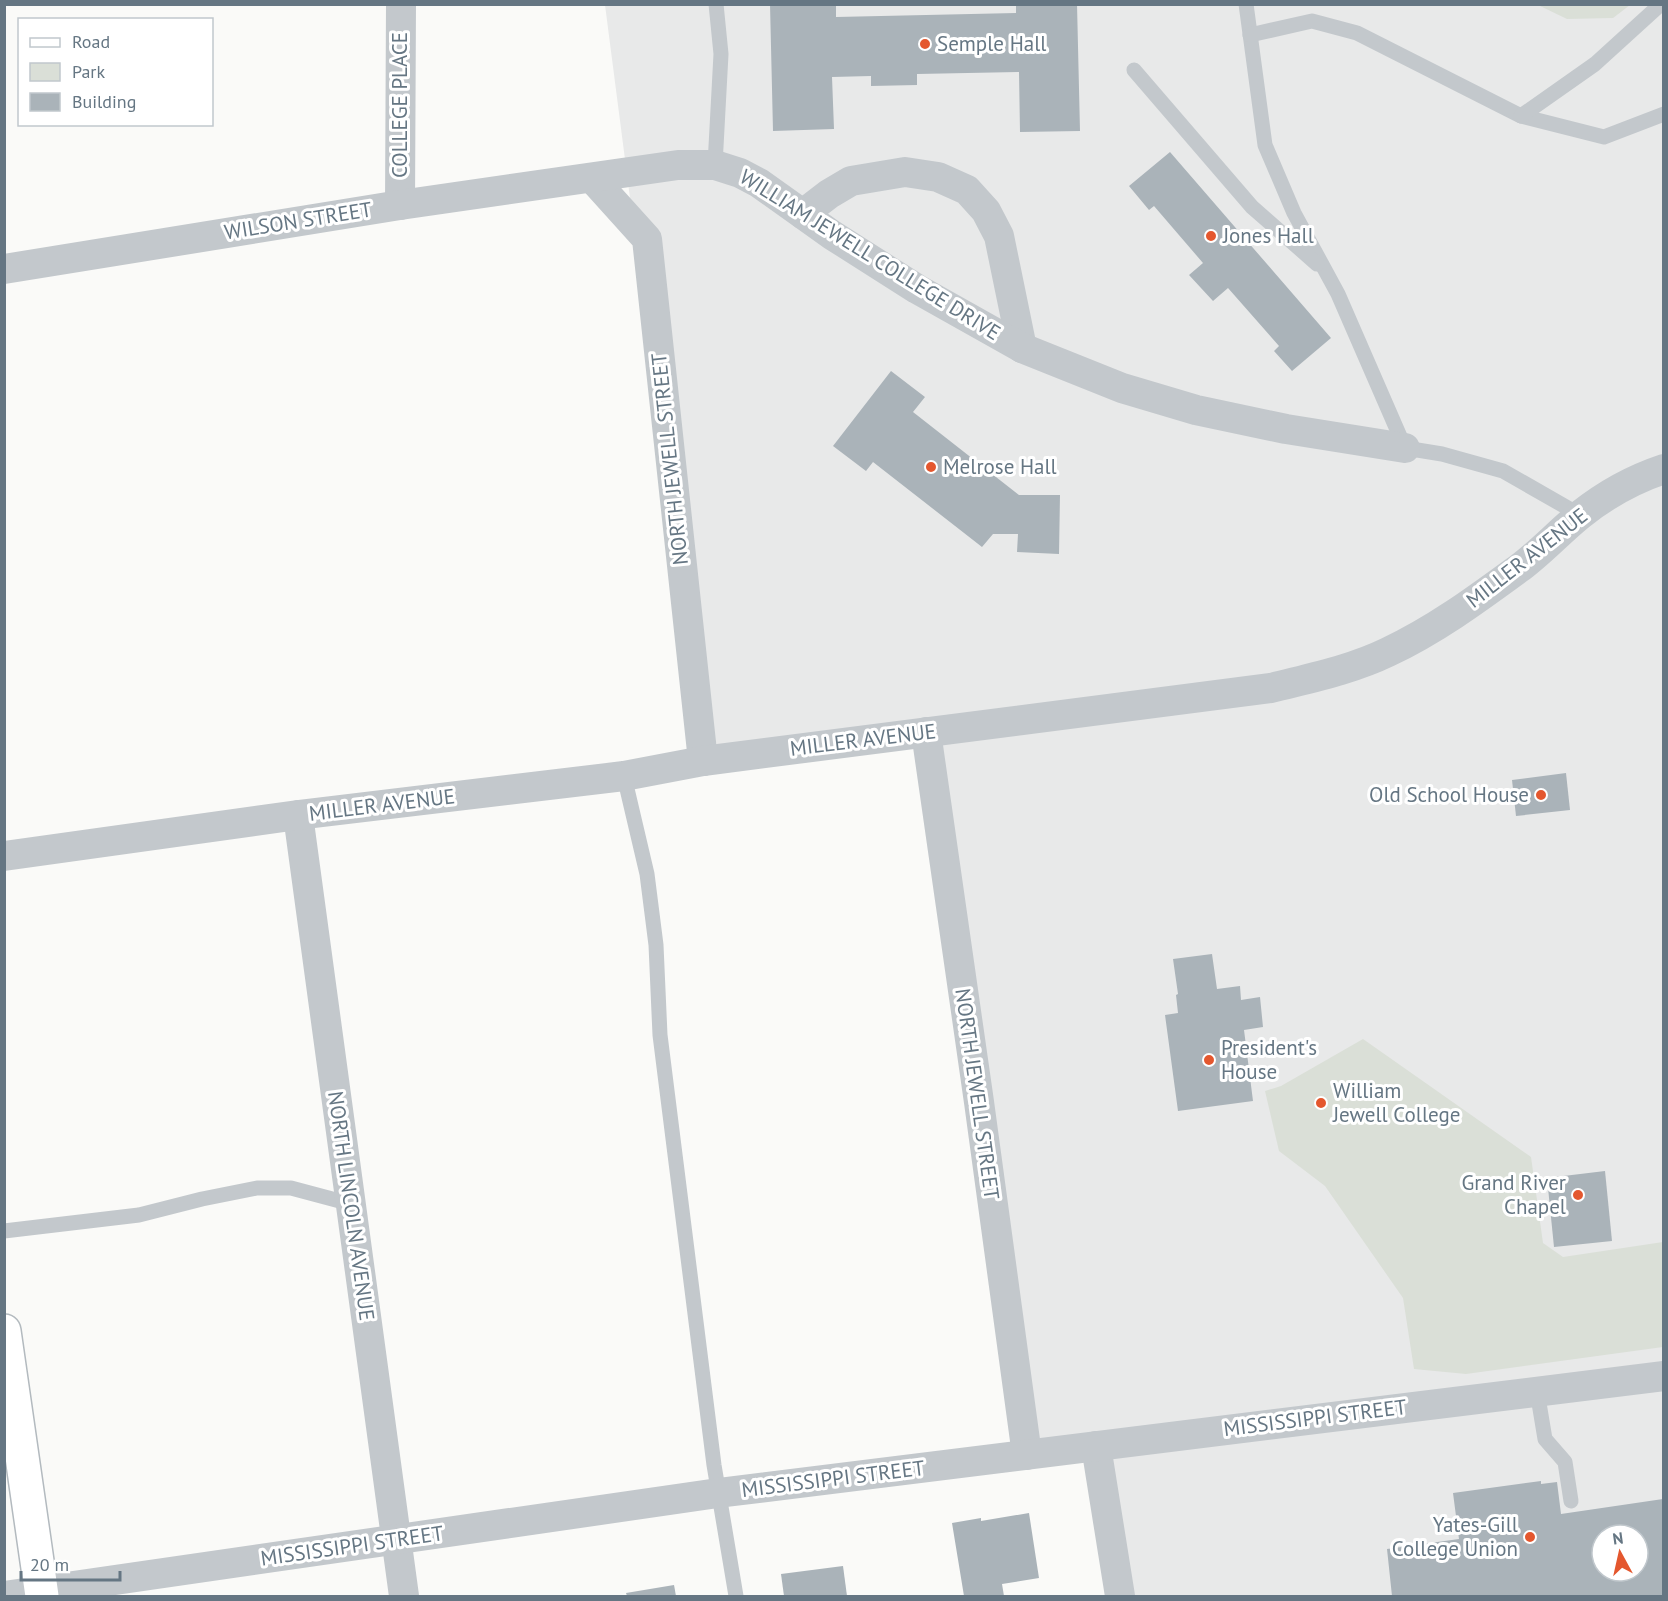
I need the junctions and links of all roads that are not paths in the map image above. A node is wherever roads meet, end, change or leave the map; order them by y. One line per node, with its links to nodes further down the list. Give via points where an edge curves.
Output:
1 (401, 4): 11 (street, COLLEGE PLACE)
2 (716, 4): 9 (lane, WILLIAM JEWELL COLLEGE DRIVE, via 721,54)
3 (1246, 4): 5 (lane)
4 (1661, 4): 8 (lane, via 1595,64)
5 (1250, 35): 8 (lane, via 1312,21 1357,33); 14 (lane, via 1265,145 1294,213)
6 (1134, 70): 14 (lane, via 1252,207)
7 (1664, 114): 8 (lane, via 1604,136)
8 (1521, 116)
9 (715, 165): 10 (street, WILLIAM JEWELL COLLEGE DRIVE, via 678,165); 12 (street, WILLIAM JEWELL COLLEGE DRIVE, via 759,183)
10 (592, 178): 11 (street, WILSON STREET); 20 (street, NORTH JEWELL STREET, via 647,239)
11 (400, 205): 13 (street, WILSON STREET)
12 (803, 214): 15 (street, WILLIAM JEWELL COLLEGE DRIVE, via 917,289); 15 (street, via 851,181 905,172 938,177 967,190 986,211 999,236)
13 (4, 269)
14 (1326, 272): 16 (lane)
15 (1022, 348): 16 (street, WILLIAM JEWELL COLLEGE DRIVE, via 1122,388 1196,410)
16 (1405, 448): 18 (lane, WILLIAM JEWELL COLLEGE DRIVE, via 1503,471)
17 (1664, 469): 18 (street, MILLER AVENUE, via 1609,494)
18 (1580, 515): 19 (street, MILLER AVENUE, via 1521,567 1456,614 1388,653 1339,672 1271,688)
19 (926, 732): 20 (street, MILLER AVENUE); 30 (street, NORTH JEWELL STREET)
20 (703, 760): 21 (street, MILLER AVENUE)
21 (624, 776): 22 (street, MILLER AVENUE); 31 (lane, via 647,874 656,945 660,1035)
22 (297, 815): 23 (street, MILLER AVENUE); 24 (street, NORTH LINCOLN AVENUE)
23 (4, 856)
24 (351, 1204): 25 (lane, via 291,1188 257,1188 139,1215); 33 (street, NORTH LINCOLN AVENUE)
25 (4, 1231)
26 (4, 1331): 34 (main road)
27 (1664, 1376): 28 (street, MISSISSIPPI STREET)
28 (1537, 1391): 29 (street, MISSISSIPPI STREET); 32 (lane, via 1545,1439 1565,1462)
29 (1096, 1446): 30 (street, MISSISSIPPI STREET); 38 (street)
30 (1027, 1455): 31 (street, MISSISSIPPI STREET)
31 (718, 1493): 33 (street, MISSISSIPPI STREET); 37 (lane)
32 (1571, 1501)
33 (397, 1540): 34 (street, MISSISSIPPI STREET); 36 (street, NORTH LINCOLN AVENUE)
34 (41, 1594): 35 (street, MISSISSIPPI STREET)
35 (4, 1596)
36 (404, 1596)
37 (736, 1596)
38 (1120, 1596)

